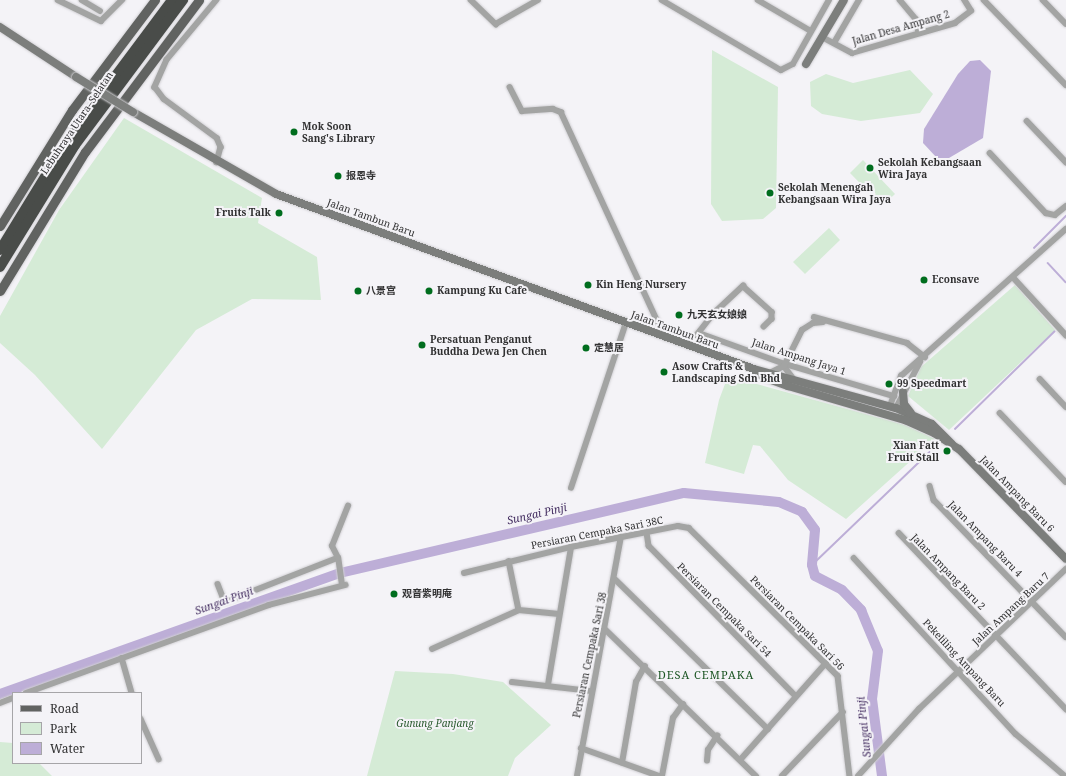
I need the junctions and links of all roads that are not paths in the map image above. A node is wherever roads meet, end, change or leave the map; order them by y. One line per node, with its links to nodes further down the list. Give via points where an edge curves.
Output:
1 (58, 0): 3 (street, via 101,21)
2 (82, 0): 20 (street)
3 (122, 0)
4 (155, 0): 38 (main road, via 72,110)
5 (172, 0): 40 (highway, Lebuhraya Utara–Selatan, via 67,141)
6 (183, 0): 41 (highway, Lebuhraya Utara–Selatan, via 75,145)
7 (199, 0): 43 (main road, via 85,152)
8 (217, 0): 35 (street, via 168,60 155,87 164,99 217,138 221,146)
9 (471, 0): 10 (street, via 496,24)
10 (538, 0)
11 (662, 0): 27 (street, via 781,70 793,64)
12 (758, 0): 23 (street)
13 (829, 0): 23 (street)
14 (844, 0): 26 (main road)
15 (859, 0): 28 (street)
16 (900, 0): 25 (street, via 916,19)
17 (964, 0): 25 (street, Jalan Desa Ampang 2, via 971,11 963,18)
18 (984, 0): 31 (street)
19 (1043, 0): 21 (street)
20 (100, 11)
21 (1066, 24)
22 (0, 27): 24 (main road, Jalan Tambun Baru)
23 (811, 31): 27 (street)
24 (4, 33): 35 (main road, Jalan Tambun Baru, bridge)
25 (919, 33): 28 (street, Jalan Desa Ampang 2, via 852,53)
26 (822, 37): 28 (street, Jalan Desa Ampang 2); 29 (main road)
27 (804, 42): 29 (street)
28 (834, 43)
29 (815, 48): 30 (main road)
30 (806, 64)
31 (1066, 85)
32 (510, 87): 50 (street, via 522,111 553,109 561,112)
33 (1027, 121): 36 (street)
34 (990, 153): 37 (street, via 1046,213 1059,213)
35 (217, 162): 46 (main road, Jalan Tambun Baru, via 292,200)
36 (1066, 162)
37 (1066, 206)
38 (0, 226)
39 (1066, 229): 42 (street)
40 (0, 250)
41 (0, 267)
42 (1013, 277): 49 (street); 52 (street)
43 (0, 291)
44 (814, 317): 45 (street)
45 (826, 322): 52 (street, via 907,343); 54 (street, via 813,323 802,330)
46 (626, 323): 50 (main road, Jalan Tambun Baru); 70 (street, via 597,403)
47 (764, 327): 48 (street, via 772,319 772,312 745,288 739,288)
48 (699, 333): 51 (street); 54 (street, Jalan Ampang Jaya 1)
49 (1066, 335)
50 (666, 337): 51 (main road, Jalan Tambun Baru)
51 (688, 346): 55 (main road, Jalan Tambun Baru)
52 (925, 357): 53 (street)
53 (920, 362): 59 (street); 60 (street, via 901,376)
54 (784, 365): 56 (street); 58 (street); 60 (street, Jalan Ampang Jaya 1)
55 (754, 369): 56 (main road, Jalan Tambun Baru); 62 (main road, Jalan Tambun Baru, via 763,377 788,386)
56 (770, 373): 58 (main road, Jalan Tambun Baru)
57 (1040, 379): 61 (street)
58 (797, 381): 63 (main road, Jalan Tambun Baru)
59 (903, 392): 63 (street); 65 (main road, via 906,408)
60 (894, 396): 63 (street)
61 (1066, 407)
62 (865, 408): 63 (main road); 66 (main road, Jalan Ampang Baru 6)
63 (893, 408): 65 (main road, Jalan Ampang Baru 6); 66 (main road)
64 (1000, 413): 68 (street)
65 (918, 417): 67 (main road, Jalan Ampang Baru 6, via 940,429)
66 (934, 433): 67 (main road, Jalan Ampang Baru 6)
67 (952, 444): 79 (main road, Jalan Ampang Baru 6)
68 (1066, 482)
69 (930, 486): 85 (street, Jalan Ampang Baru 4, via 934,500)
70 (571, 488)
71 (348, 506): 78 (street, via 334,536 332,546)
72 (689, 528): 73 (street, Persiaran Cempaka Sari 38C, via 684,525); 93 (street, Persiaran Cempaka Sari 56)
73 (647, 533): 75 (street, Persiaran Cempaka Sari 38C); 101 (street, Persiaran Cempaka Sari 54, via 653,551)
74 (899, 533): 89 (street, Jalan Ampang Baru 2)
75 (621, 537): 76 (street, Persiaran Cempaka Sari 38C); 83 (street, Persiaran Cempaka Sari 38)
76 (570, 547): 80 (street, Persiaran Cempaka Sari 38C); 87 (street)
77 (854, 558): 95 (street, Pekeliling Ampang Baru)
78 (335, 559): 84 (street, via 225,602); 92 (street, via 343,583 270,605)
79 (1066, 559)
80 (509, 561): 82 (street, Persiaran Cempaka Sari 38C); 86 (street)
81 (1066, 569): 85 (street, Jalan Ampang Baru 7)
82 (464, 573)
83 (616, 580): 88 (street, Persiaran Cempaka Sari 38); 108 (street)
84 (218, 584)
85 (1032, 601): 89 (street, Jalan Ampang Baru 7); 90 (street, Jalan Ampang Baru 4)
86 (519, 610): 87 (street); 91 (street)
87 (559, 614): 97 (street)
88 (605, 629): 94 (street); 98 (street, Persiaran Cempaka Sari 38)
89 (996, 635): 95 (street, Jalan Ampang Baru 7); 105 (street, Jalan Ampang Baru 2)
90 (1066, 637)
91 (432, 649)
92 (122, 658): 99 (street); 100 (street)
93 (826, 663): 101 (street); 106 (street, Persiaran Cempaka Sari 56, via 838,676)
94 (645, 666): 104 (street); 114 (street, via 636,682)
95 (958, 670): 121 (street, Jalan Ampang Baru 7); 122 (street, Pekeliling Ampang Baru, via 1016,734)
96 (512, 682): 97 (street)
97 (548, 685): 98 (street)
98 (591, 691): 110 (street, Persiaran Cempaka Sari 38)
99 (29, 692)
100 (132, 692)
101 (796, 696): 108 (street)
102 (12, 698): 103 (street)
103 (0, 703)
104 (683, 704): 109 (street); 117 (street, via 673,718)
105 (1066, 709)
106 (843, 712): 119 (street); 120 (street, Persiaran Cempaka Sari 56)
107 (142, 721): 112 (street)
108 (768, 729): 111 (street)
109 (717, 736): 111 (street); 113 (street, via 708,750)
110 (580, 748): 114 (street); 115 (street, Persiaran Cempaka Sari 38)
111 (741, 759): 118 (street)
112 (159, 760)
113 (707, 761)
114 (622, 763): 116 (street)
115 (577, 776)
116 (659, 776)
117 (662, 776)
118 (756, 776)
119 (782, 776)
120 (850, 776)
121 (858, 776)
122 (1065, 776)

